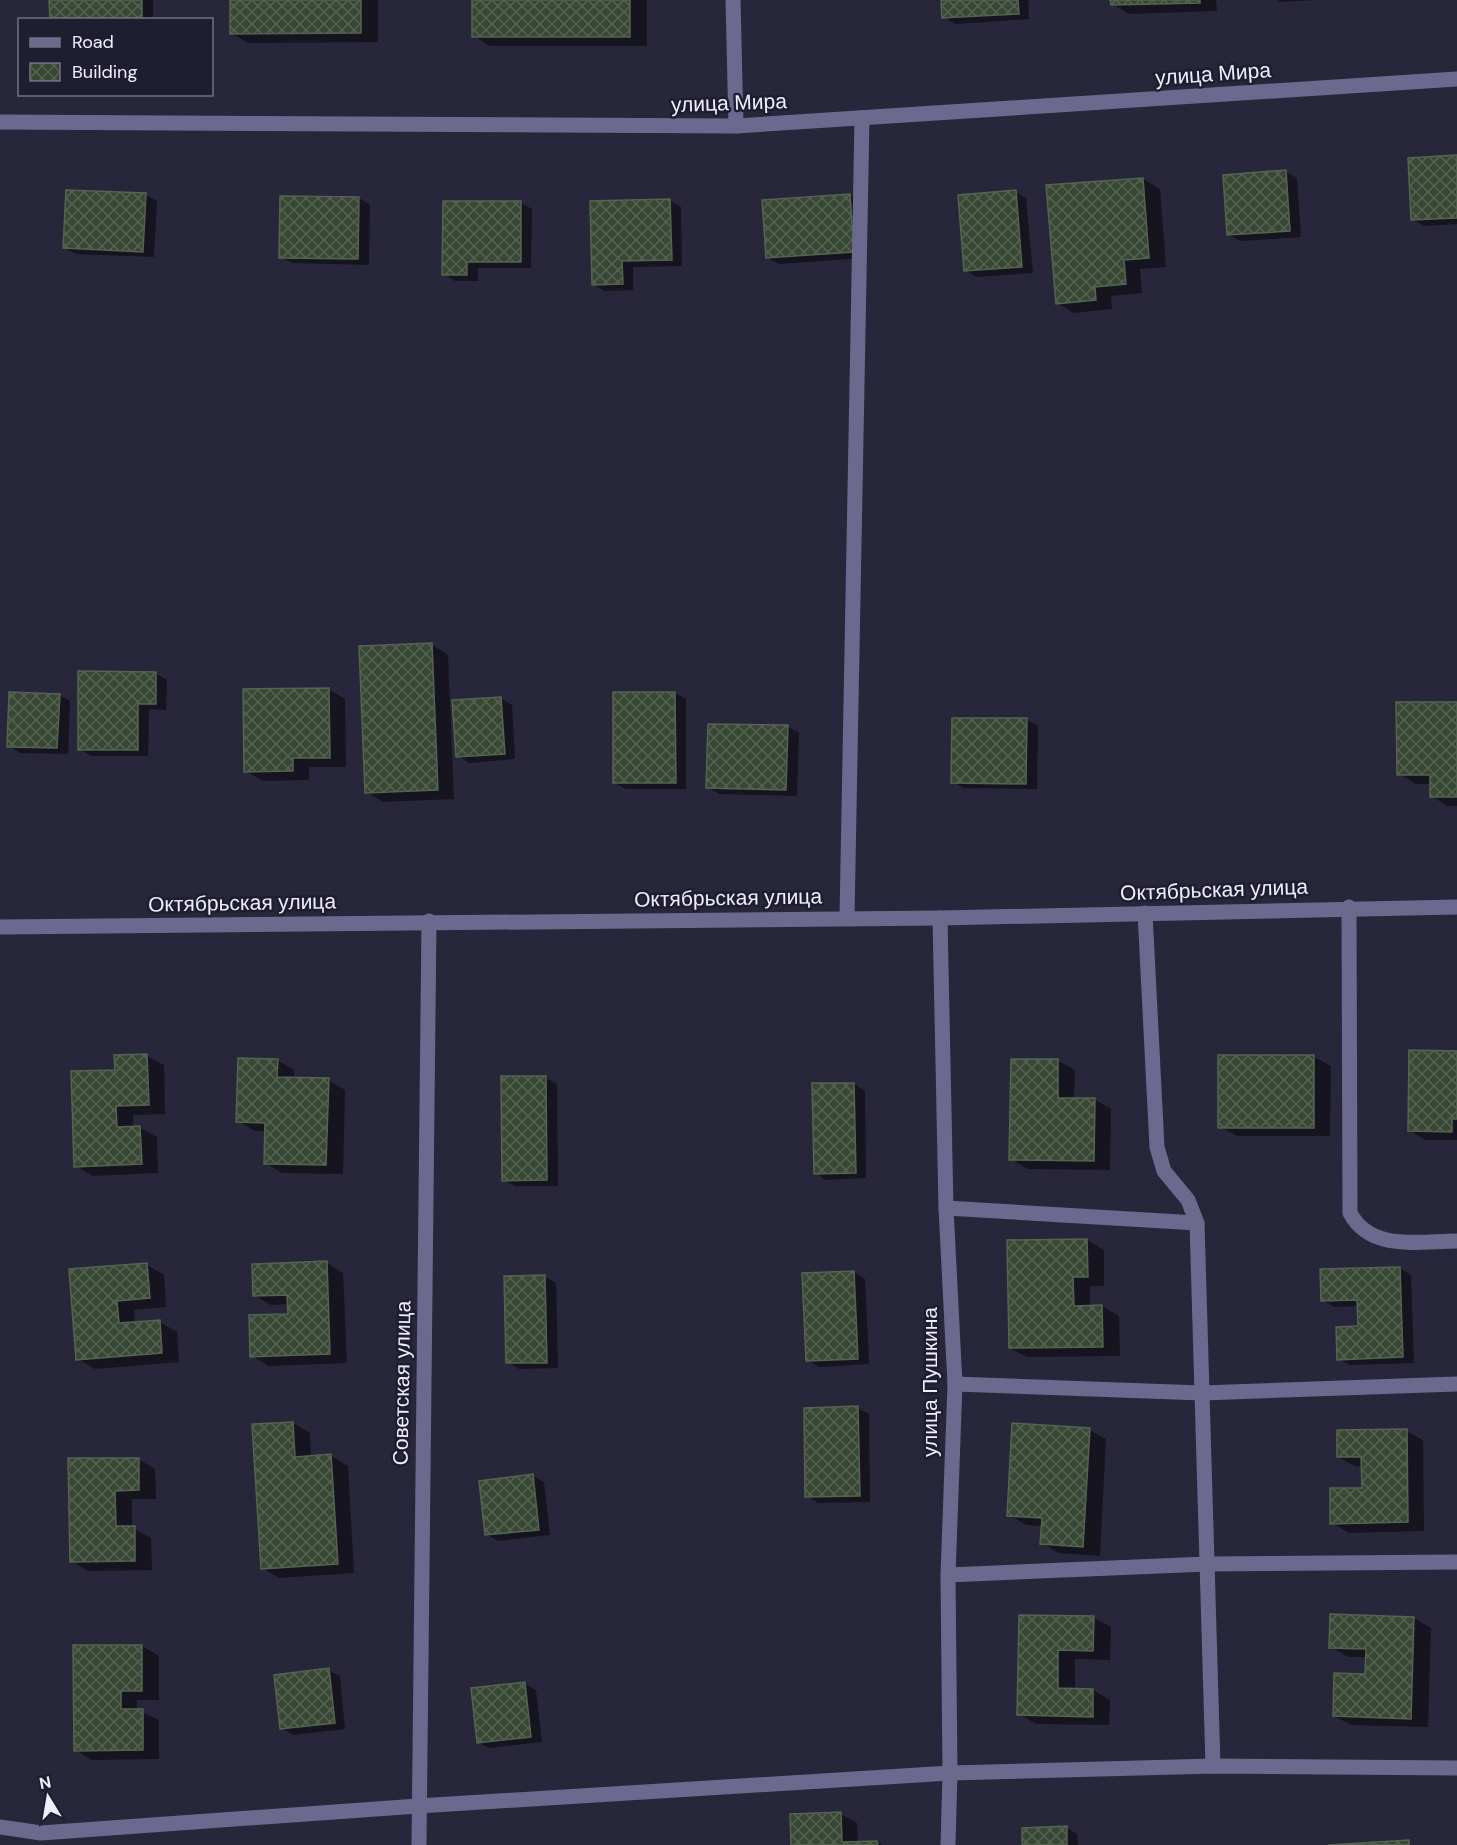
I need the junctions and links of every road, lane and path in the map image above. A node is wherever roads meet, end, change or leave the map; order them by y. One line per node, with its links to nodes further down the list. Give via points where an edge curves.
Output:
1 (733, 0): 5 (street)
2 (1457, 79): 3 (street, улица Мира)
3 (862, 118): 5 (street, улица Мира); 9 (street)
4 (0, 122): 5 (street, улица Мира)
5 (736, 126)
6 (1349, 907): 7 (street, Октябрьская улица); 8 (street, Октябрьская улица); 15 (street, via 1350,1213 1365,1232 1382,1241)
7 (1457, 907)
8 (1145, 913): 10 (street, Октябрьская улица); 14 (street, via 1157,1147 1164,1171 1188,1200)
9 (848, 917): 10 (street, Октябрьская улица); 11 (street, Октябрьская улица)
10 (940, 918): 13 (street, улица Пушкина)
11 (429, 921): 12 (street, Октябрьская улица); 25 (street, Советская улица)
12 (0, 927)
13 (946, 1208): 14 (street); 16 (street, улица Пушкина)
14 (1197, 1223): 18 (street)
15 (1457, 1241)
16 (955, 1384): 18 (street); 21 (street, улица Пушкина)
17 (1457, 1384): 18 (street)
18 (1202, 1393): 20 (street)
19 (1457, 1563): 20 (street)
20 (1207, 1564): 21 (street); 22 (street)
21 (948, 1575): 24 (street, улица Пушкина)
22 (1213, 1766): 23 (street); 24 (street)
23 (1457, 1768)
24 (950, 1773): 25 (street); 28 (street, улица Пушкина)
25 (418, 1806): 26 (street, via 41,1833); 27 (street, Советская улица)
26 (0, 1827)
27 (419, 1845)
28 (948, 1845)

